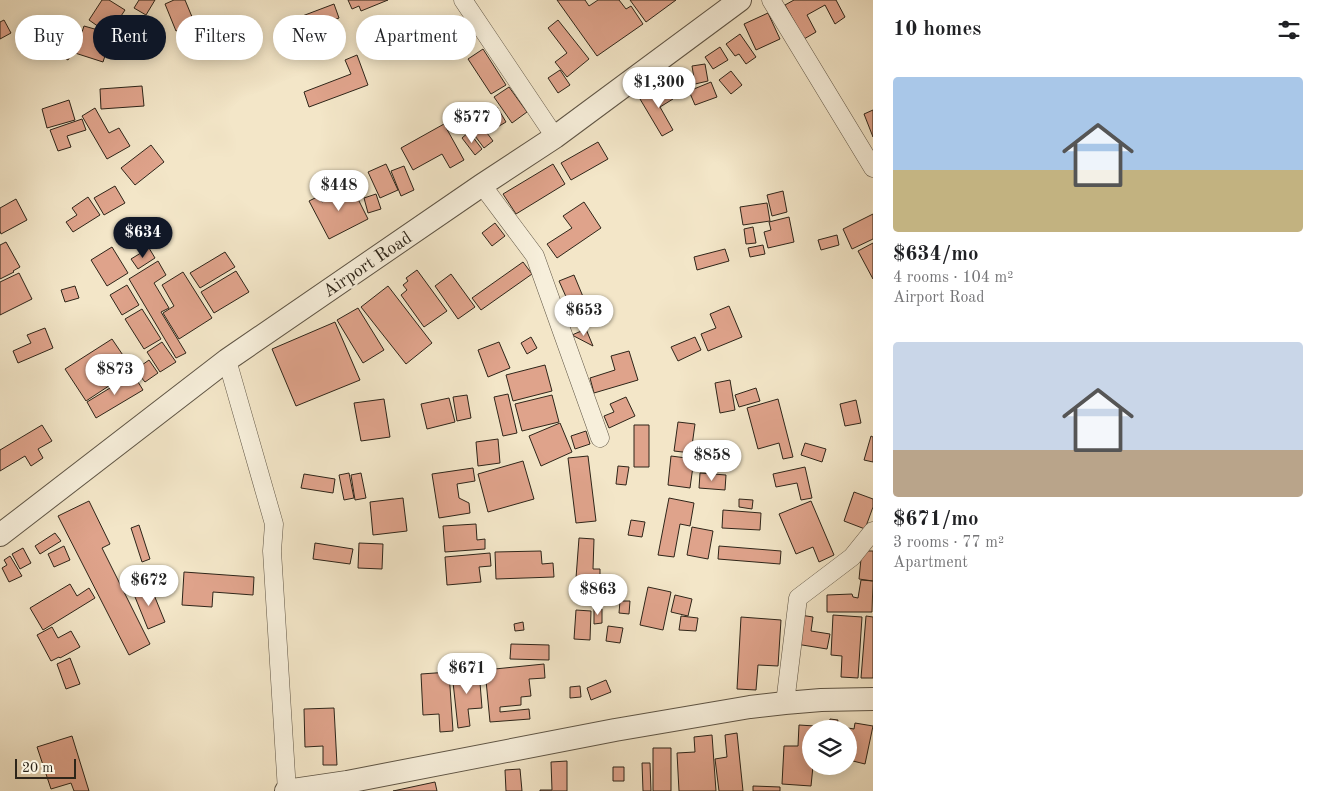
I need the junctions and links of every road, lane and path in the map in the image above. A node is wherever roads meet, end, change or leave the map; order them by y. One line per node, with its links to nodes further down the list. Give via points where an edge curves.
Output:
1 (463, 0): 4 (street)
2 (740, 0): 4 (street, Airport Road)
3 (771, 0): 5 (street)
4 (555, 137): 6 (street, Airport Road)
5 (873, 168)
6 (482, 185): 7 (street, Airport Road); 8 (street, via 535,256)
7 (227, 360): 10 (street, Airport Road); 14 (street, via 274,524 272,551)
8 (600, 438)
9 (873, 531): 12 (street, via 852,556 798,598)
10 (0, 535)
11 (873, 700): 12 (street)
12 (785, 703): 13 (street, via 615,730)
13 (348, 786): 14 (street)
14 (287, 791)

